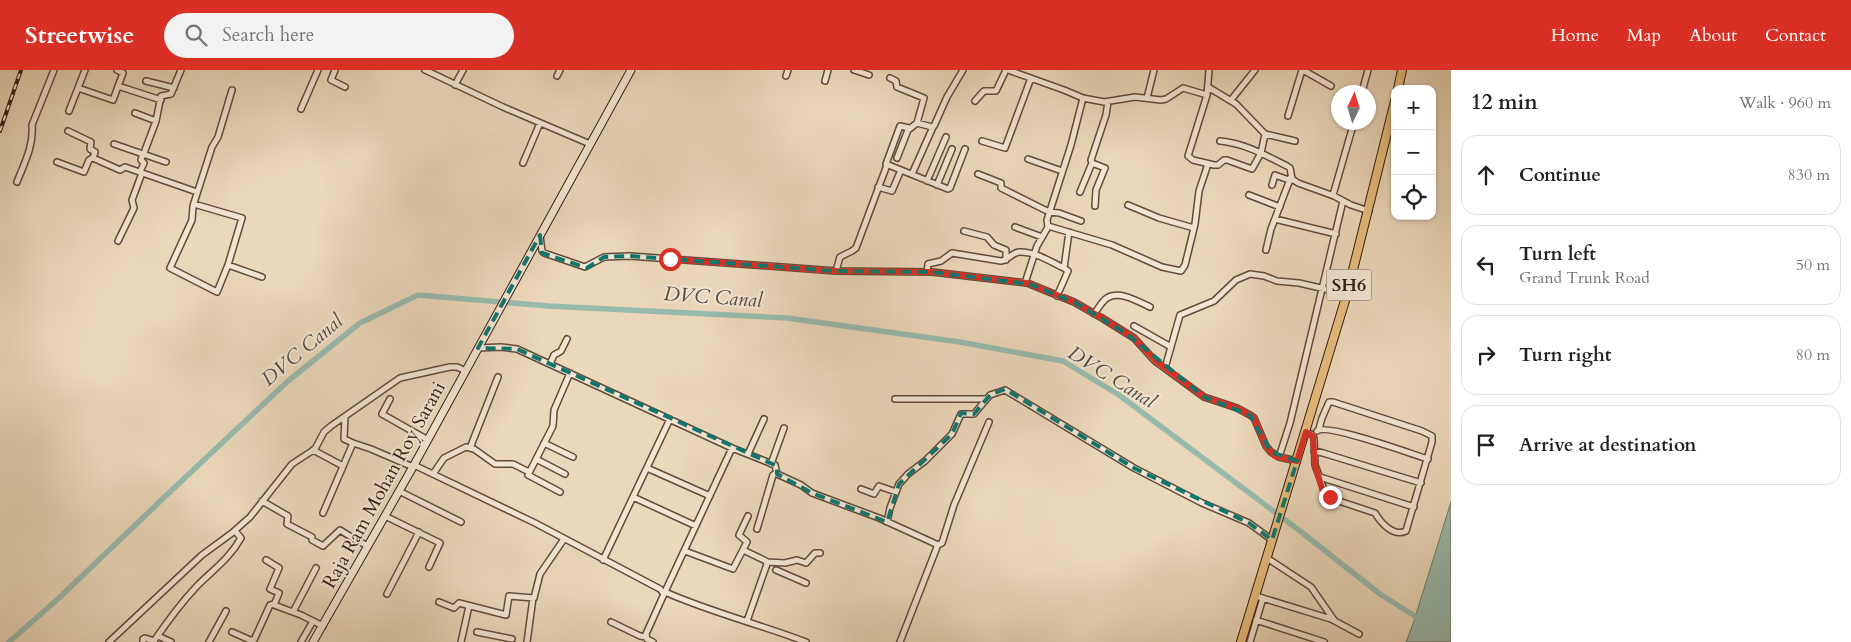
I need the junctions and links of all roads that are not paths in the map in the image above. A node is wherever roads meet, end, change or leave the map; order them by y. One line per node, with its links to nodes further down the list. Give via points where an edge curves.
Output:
1 (54, 70): 82 (street, via 32,124 30,147)
2 (85, 70): 33 (street)
3 (117, 70): 29 (street, via 123,73)
4 (180, 70): 34 (street)
5 (318, 70): 43 (street)
6 (335, 70): 31 (street, via 331,80)
7 (425, 70): 20 (street)
8 (463, 70): 26 (street)
9 (631, 70): 61 (street, Raja Ram Mohan Roy Sarani)
10 (828, 70): 25 (street)
11 (854, 70): 21 (street)
12 (963, 70): 51 (street)
13 (1007, 70): 23 (street); 41 (street, via 996,91 984,91)
14 (1154, 70): 38 (street)
15 (1209, 70): 32 (street)
16 (1254, 70): 40 (street)
17 (1302, 70): 30 (street); 46 (street)
18 (1368, 70): 27 (street)
19 (1402, 70): 28 (main road)
20 (432, 71): 26 (street)
21 (869, 75)
22 (890, 78): 49 (street, via 896,81 897,86 924,98)
23 (1031, 78): 37 (street); 57 (street, via 1006,147)
24 (146, 81): 34 (street)
25 (825, 81)
26 (456, 84): 50 (street)
27 (1364, 85)
28 (1399, 85)
29 (118, 86): 33 (street, via 112,101); 39 (street)
30 (1331, 86)
31 (345, 87)
32 (1208, 87): 36 (street); 40 (street)
33 (78, 88): 44 (street)
34 (174, 88): 39 (street, via 171,94 162,96)
35 (232, 90): 86 (street)
36 (1207, 95): 38 (street, via 1183,88 1166,99); 74 (street, via 1188,156)
37 (1083, 98): 42 (street); 76 (street)
38 (1146, 98): 42 (street)
39 (160, 100): 48 (street)
40 (1231, 100): 55 (street)
41 (975, 101)
42 (1108, 102): 72 (street)
43 (301, 110)
44 (69, 111)
45 (134, 113): 48 (street)
46 (1288, 116)
47 (1391, 118): 95 (main road, SH6)
48 (156, 121): 64 (street)
49 (917, 122): 51 (street); 52 (street)
50 (540, 123): 61 (street); 71 (street)
51 (933, 127): 78 (street)
52 (908, 128): 67 (street); 73 (street, via 900,126)
53 (1352, 130): 89 (street)
54 (68, 132): 66 (street, via 91,142)
55 (1265, 134): 59 (street); 65 (street)
56 (946, 137): 81 (street)
57 (982, 141)
58 (1220, 141): 65 (street, via 1246,146)
59 (1295, 141)
60 (114, 144): 64 (street)
61 (590, 144): 105 (street, Raja Ram Mohan Roy Sarani)
62 (952, 148): 83 (street)
63 (965, 149): 83 (street, via 950,188)
64 (144, 153): 70 (street); 77 (street)
65 (1261, 153): 74 (street, via 1252,169 1227,160 1218,165); 80 (street, via 1290,168)
66 (92, 158): 69 (street, via 84,172); 77 (street, via 120,170 125,167)
67 (897, 158)
68 (1028, 159): 76 (street)
69 (57, 162)
70 (166, 162)
71 (523, 163)
72 (1092, 163): 87 (street); 93 (street, via 1105,168 1096,190)
73 (887, 164): 75 (street); 85 (street)
74 (1208, 164): 101 (street, via 1199,192)
75 (901, 170): 78 (street); 85 (street, via 892,191)
76 (1062, 171): 96 (street)
77 (141, 173): 86 (street); 107 (street, via 132,200 134,208)
78 (912, 174): 81 (street)
79 (978, 174): 96 (street, via 1001,183 1000,187)
80 (1292, 178): 84 (street, via 1275,175); 89 (street); 94 (street)
81 (927, 181): 83 (street)
82 (17, 182)
83 (937, 184)
84 (1272, 185)
85 (878, 187): 113 (street, via 855,249 840,256)
86 (197, 192): 91 (street)
87 (1080, 192)
88 (1249, 195): 94 (street)
89 (1333, 195): 90 (street)
90 (1343, 202): 95 (street); 104 (street)
91 (194, 204): 111 (street, via 242,218); 111 (street, via 192,220 170,268 216,292)
92 (1128, 205): 101 (street)
93 (1096, 206)
94 (1280, 207): 97 (street)
95 (1369, 211): 118 (main road, SH6)
96 (1049, 212): 98 (street); 99 (street)
97 (1275, 219): 104 (street); 108 (street)
98 (1081, 220)
99 (1048, 226): 103 (street); 106 (street)
100 (1015, 227): 106 (street)
101 (1194, 228): 103 (street, via 1181,271)
102 (964, 231): 110 (street, via 988,238 1006,250)
103 (1069, 232): 112 (street)
104 (1336, 234): 117 (street)
105 (540, 235): 113 (street, via 544,253 585,267 604,257 630,256); 124 (street, Raja Ram Mohan Roy Sarani)
106 (1042, 237): 109 (street)
107 (118, 241)
108 (1266, 250)
109 (1034, 254): 110 (street, via 1017,253); 112 (street); 116 (street)
110 (1006, 260): 114 (street, via 952,253 928,264)
111 (228, 265): 115 (street)
112 (1064, 268): 119 (street, via 1068,271)
113 (836, 271): 114 (street)
114 (927, 272): 116 (street)
115 (262, 277)
116 (1025, 283): 119 (street)
117 (1323, 288): 118 (street); 125 (street, via 1277,281 1257,274 1243,276 1214,301 1180,315); 151 (street)
118 (1347, 294): 140 (main road, SH6)
119 (1057, 296): 121 (street)
120 (1150, 307): 121 (street, via 1125,297 1111,296)
121 (1094, 314): 127 (street, via 1134,338)
122 (1134, 326): 125 (street)
123 (567, 339): 126 (street)
124 (480, 345): 126 (street, via 508,347); 128 (street, Raja Ram Mohan Roy Sarani)
125 (1171, 347): 127 (street)
126 (550, 364): 129 (street)
127 (1165, 368): 151 (street, via 1204,397 1237,408 1254,418 1266,446)
128 (466, 371): 134 (street, via 450,367 403,376); 142 (street, Raja Ram Mohan Roy Sarani)
129 (570, 373): 135 (street); 143 (street, via 554,410 553,426)
130 (498, 378): 145 (street)
131 (390, 399): 142 (street, via 382,414)
132 (895, 399): 133 (street)
133 (986, 399): 168 (street, via 974,414 961,414 952,434 908,474); 183 (street, via 995,392 1007,390 1134,468 1249,523)
134 (345, 417): 144 (street, via 344,439); 147 (street, via 324,432)
135 (670, 418): 146 (street); 158 (street)
136 (764, 420): 149 (street)
137 (989, 422): 184 (street, via 954,505 942,543)
138 (784, 428): 154 (street)
139 (1319, 429): 141 (street); 153 (street, via 1340,432); 153 (street, via 1326,406 1333,402 1428,433 1433,438)
140 (1306, 432): 141 (street); 155 (main road, SH6)
141 (1314, 439): 148 (street)
142 (428, 440): 157 (street, Raja Ram Mohan Roy Sarani)
143 (544, 443): 150 (street); 152 (street)
144 (353, 444): 156 (street); 157 (street)
145 (470, 448): 159 (street, via 495,464 513,464); 161 (street, via 463,448 444,458)
146 (732, 448): 149 (street); 169 (street)
147 (313, 450): 156 (street); 171 (street, via 292,464)
148 (1314, 451): 163 (street); 164 (street)
149 (748, 454): 154 (street)
150 (572, 457)
151 (1279, 457): 155 (street)
152 (536, 459): 159 (street); 162 (street)
153 (1428, 459): 164 (street)
154 (771, 464): 160 (street, via 776,466)
155 (1296, 464): 183 (main road, SH6)
156 (344, 466): 173 (street)
157 (414, 466): 161 (street); 166 (street, Raja Ram Mohan Roy Sarani)
158 (647, 468): 169 (street); 170 (street)
159 (529, 472): 167 (street, via 528,476)
160 (776, 473): 177 (street, via 812,493); 179 (street)
161 (433, 474): 182 (street)
162 (565, 474)
163 (1320, 477): 172 (street); 172 (street, via 1323,492 1375,513 1382,524 1396,532 1406,531)
164 (1421, 483): 172 (street)
165 (861, 489): 168 (street, via 874,494 879,486)
166 (399, 491): 174 (street, Raja Ram Mohan Roy Sarani); 176 (street)
167 (560, 492)
168 (896, 492): 177 (street)
169 (710, 496): 178 (street)
170 (633, 497): 178 (street); 191 (street)
171 (262, 501): 180 (street); 185 (street, via 288,516 287,524 323,546 340,530)
172 (1414, 507)
173 (323, 513)
174 (385, 516): 181 (street); 185 (street, Raja Ram Mohan Roy Sarani)
175 (748, 516): 186 (street, via 739,535 747,540)
176 (461, 522)
177 (887, 522): 184 (street)
178 (696, 526): 187 (street)
179 (757, 529)
180 (234, 531): 215 (street, via 242,537 238,545 183,602); 221 (street, via 202,555)
181 (419, 532): 193 (street, via 440,543); 198 (street)
182 (564, 539): 191 (street); 200 (street, via 540,574)
183 (1272, 539): 189 (main road, SH6)
184 (938, 545): 232 (street)
185 (368, 546): 211 (street, Raja Ram Mohan Roy Sarani)
186 (742, 550): 187 (street, via 732,570); 192 (street)
187 (685, 551): 197 (street)
188 (820, 553): 192 (street, via 815,553 806,563 797,560)
189 (1267, 558): 199 (main road, SH6); 208 (street, via 1311,587)
190 (266, 560): 202 (street, via 279,568 270,589 279,593)
191 (603, 560): 197 (street)
192 (767, 562): 206 (street)
193 (429, 567)
194 (316, 568): 205 (street)
195 (776, 570): 196 (street)
196 (806, 583)
197 (664, 593): 206 (street); 217 (street)
198 (387, 594)
199 (1259, 597): 207 (street); 208 (street); 233 (main road, SH6)
200 (533, 598): 203 (street, via 509,596 505,615); 229 (street)
201 (439, 602): 203 (street, via 454,608 458,603)
202 (273, 604): 205 (street); 219 (street)
203 (469, 606): 227 (street)
204 (226, 611): 224 (street)
205 (293, 612): 209 (street)
206 (747, 620): 220 (street)
207 (1256, 620): 234 (street); 235 (street)
208 (1334, 620): 214 (street)
209 (313, 621): 211 (street); 225 (street)
210 (611, 622): 217 (street)
211 (322, 626): 226 (street, Raja Ram Mohan Roy Sarani)
212 (232, 632): 219 (street)
213 (477, 632): 216 (street)
214 (1359, 634)
215 (158, 636): 222 (street, via 153,642 145,638); 223 (street)
216 (495, 636): 218 (street); 228 (street)
217 (646, 637): 230 (street)
218 (512, 639)
219 (252, 641)
220 (798, 641): 231 (street)
221 (109, 642)
222 (143, 642)
223 (171, 642)
224 (208, 642)
225 (301, 642)
226 (313, 642)
227 (461, 642)
228 (494, 642)
229 (527, 642)
230 (653, 642)
231 (806, 642)
232 (900, 642)
233 (1241, 642)
234 (1250, 642)
235 (1324, 642)

